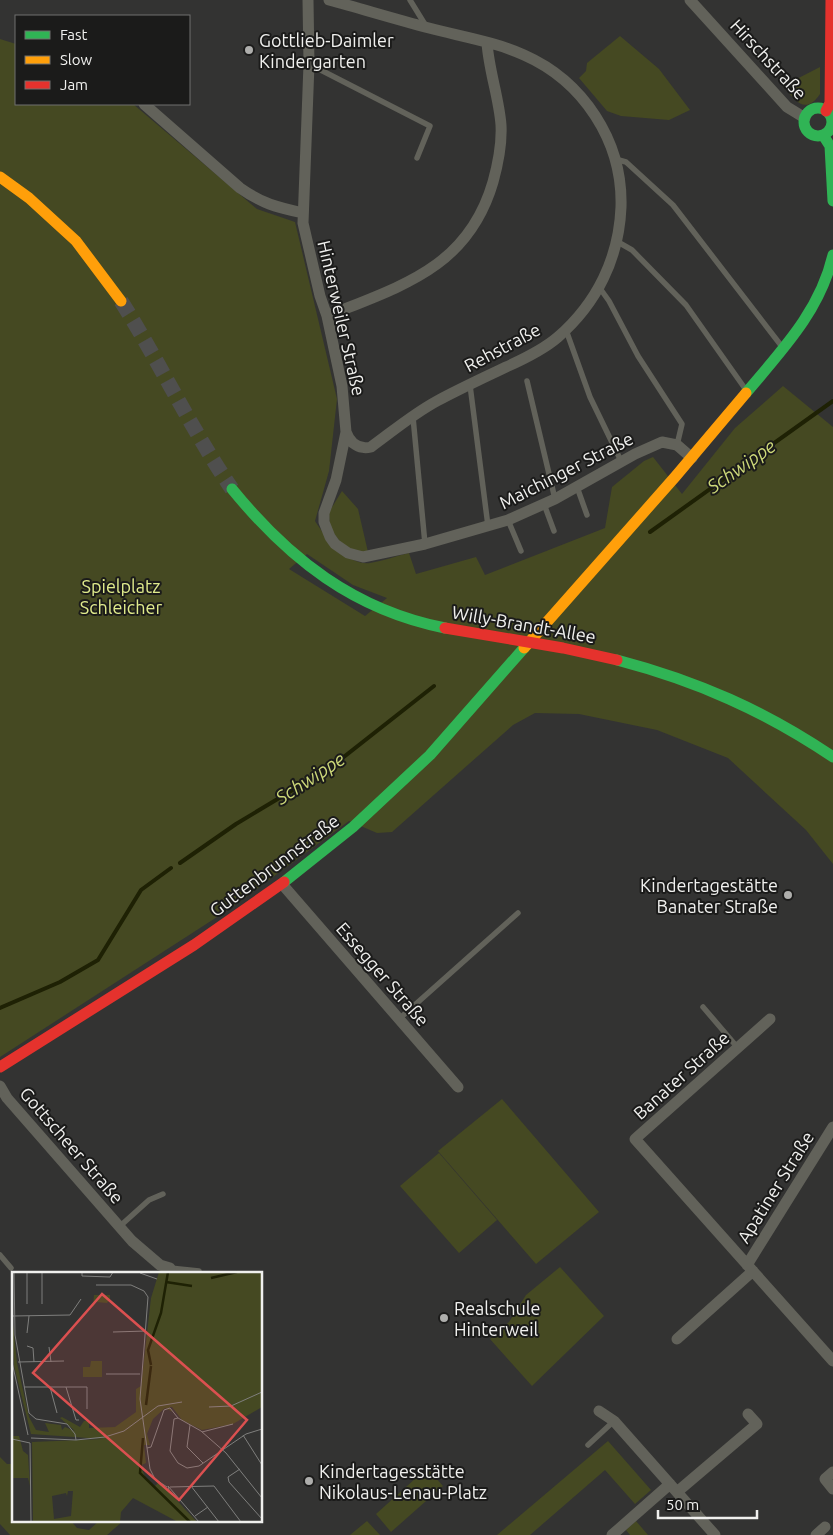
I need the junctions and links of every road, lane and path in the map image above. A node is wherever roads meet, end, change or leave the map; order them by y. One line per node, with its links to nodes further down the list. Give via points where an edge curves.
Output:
1 (308, 0): 8 (street, Hinterweiler Straße)
2 (329, 0): 6 (street, Rehstraße)
3 (410, 0): 6 (lane)
4 (690, 0): 11 (street, Hirschstraße, via 787,107)
5 (831, 0): 10 (street, via 830,103)
6 (427, 27): 7 (street, Rehstraße)
7 (487, 43): 14 (street, Rehstraße, via 524,54 576,90 595,114); 22 (street, via 501,126 500,142 490,191 475,224 457,247 424,274)
8 (309, 64): 13 (lane, via 430,126); 17 (street, Hinterweiler Straße)
9 (145, 105): 17 (street, via 257,200)
10 (826, 111): 11 (street, via 816,108); 12 (street, via 832,124)
11 (804, 118): 12 (street, via 804,127 810,134)
12 (823, 136): 16 (street, via 830,146)
13 (416, 158)
14 (615, 159): 18 (street, Rehstraße, via 621,197); 24 (lane, via 626,162 674,206)
15 (0, 177): 21 (street, via 29,198 76,241)
16 (833, 201)
17 (303, 213): 22 (street, Hinterweiler Straße, via 305,235)
18 (618, 242): 20 (street, Rehstraße); 27 (lane, via 632,250 686,305)
19 (833, 255): 24 (street, via 822,289 800,329)
20 (599, 287): 23 (street, Rehstraße); 30 (lane, via 682,424)
21 (121, 300)
22 (327, 316): 29 (street, Hinterweiler Straße, via 342,386)
23 (566, 330): 26 (street, Rehstraße, via 545,347); 32 (lane, via 590,397)
24 (783, 348): 27 (street)
25 (527, 381): 35 (lane)
26 (470, 384): 28 (street, Rehstraße); 39 (lane)
27 (747, 392): 31 (street)
28 (413, 416): 29 (street, Rehstraße, via 371,447 353,443); 41 (lane)
29 (346, 432): 43 (street, Hinterweiler Straße, via 324,522 335,544)
30 (677, 444): 31 (street); 32 (street, Maichinger Straße, via 662,442)
31 (692, 458): 44 (street)
32 (622, 463): 33 (street, Maichinger Straße)
33 (577, 487): 35 (street, Maichinger Straße); 37 (lane)
34 (232, 489): 44 (street, Willy-Brandt-Allee, via 266,530 291,553 352,595 406,619)
35 (556, 499): 36 (street, Maichinger Straße)
36 (544, 504): 38 (street, Maichinger Straße); 40 (lane)
37 (588, 515)
38 (508, 520): 39 (street, Maichinger Straße); 42 (lane)
39 (488, 526): 41 (street, Maichinger Straße)
40 (554, 531)
41 (425, 544): 43 (street, Maichinger Straße)
42 (521, 551)
43 (362, 557)
44 (529, 643): 45 (street, Willy-Brandt-Allee, via 618,660 703,686 780,722); 46 (street, Guttenbrunnstraße, via 424,761 353,827)
45 (833, 757)
46 (282, 884): 49 (street, Essegger Straße); 52 (street, Guttenbrunnstraße, via 202,940)
47 (518, 913): 49 (lane)
48 (703, 1007): 51 (lane)
49 (399, 1019): 54 (street, Essegger Straße)
50 (770, 1019): 51 (street, Banater Straße)
51 (738, 1048): 61 (street, Banater Straße, via 635,1139)
52 (0, 1067)
53 (0, 1086): 57 (street, Gottscheer Straße)
54 (458, 1087)
55 (833, 1127): 61 (street, Apatiner Straße)
56 (163, 1194): 57 (lane, Gottscheer Straße, via 149,1200)
57 (119, 1226): 60 (street, Gottscheer Straße, via 160,1265)
58 (0, 1256): 59 (lane)
59 (11, 1268)
60 (170, 1268): 62 (lane, Gottscheer Straße)
61 (750, 1268): 63 (street); 64 (street, Banater Straße)
62 (199, 1271)
63 (677, 1339)
64 (832, 1357)
65 (599, 1411): 67 (street)
66 (748, 1414): 70 (street, via 757,1424)
67 (614, 1421): 68 (lane); 70 (street)
68 (588, 1444)
69 (833, 1472): 71 (street, via 825,1480)
70 (674, 1488): 73 (street); 74 (street)
71 (833, 1489)
72 (825, 1527): 75 (street)
73 (612, 1535)
74 (715, 1535)
75 (816, 1535)

